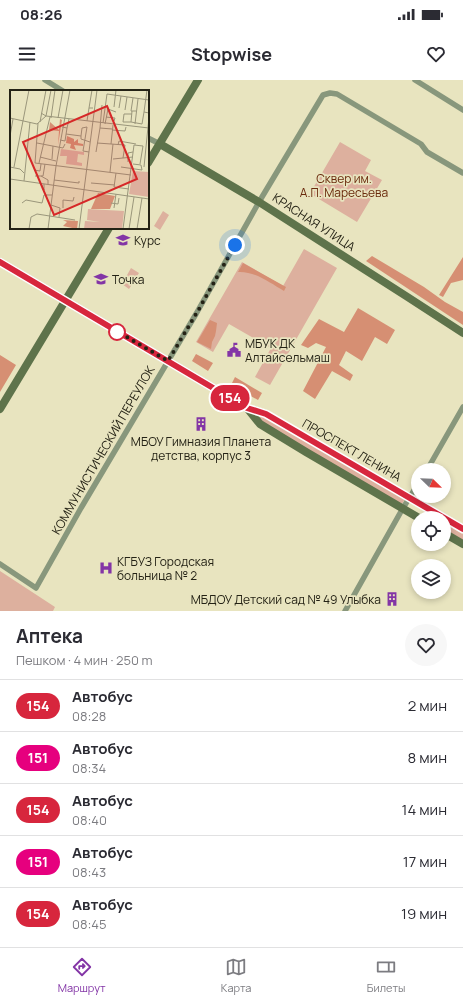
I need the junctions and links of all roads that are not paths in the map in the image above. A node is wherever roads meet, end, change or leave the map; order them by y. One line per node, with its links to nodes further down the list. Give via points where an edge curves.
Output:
1 (45, 80): 4 (street)
2 (198, 80): 7 (main road)
3 (415, 80): 5 (street)
4 (61, 90)
5 (463, 110)
6 (149, 138): 7 (street, КРАСНАЯ УЛИЦА)
7 (160, 144): 8 (main road); 10 (main road, КРАСНАЯ УЛИЦА)
8 (149, 161)
9 (463, 173): 10 (street, КОММУНИСТИЧЕСКИЙ ПЕРЕУЛОК, via 427,152 421,144 337,94 330,93 323,95)
10 (259, 202): 14 (main road, КРАСНАЯ УЛИЦА); 15 (street, КОММУНИСТИЧЕСКИЙ ПЕРЕУЛОК)
11 (108, 229): 13 (main road)
12 (0, 262): 13 (main road, ПРОСПЕКТ ЛЕНИНА)
13 (65, 301): 15 (main road, ПРОСПЕКТ ЛЕНИНА); 18 (main road)
14 (463, 333)
15 (168, 361): 17 (main road, ПРОСПЕКТ ЛЕНИНА); 29 (street, КОММУНИСТИЧЕСКИЙ ПЕРЕУЛОК, via 36,588)
16 (463, 407): 21 (street)
17 (247, 408): 19 (main road, ПРОСПЕКТ ЛЕНИНА); 20 (main road, ПРОСПЕКТ ЛЕНИНА)
18 (0, 409)
19 (264, 413): 20 (main road); 23 (main road, ПРОСПЕКТ ЛЕНИНА)
20 (258, 422): 24 (main road, ПРОСПЕКТ ЛЕНИНА)
21 (430, 463)
22 (411, 495): 23 (street)
23 (409, 498): 24 (street); 26 (main road, ПРОСПЕКТ ЛЕНИНА)
24 (403, 508): 25 (main road, ПРОСПЕКТ ЛЕНИНА); 30 (street)
25 (411, 513)
26 (463, 529)
27 (451, 537): 28 (main road)
28 (463, 544)
29 (0, 564)
30 (345, 611)

